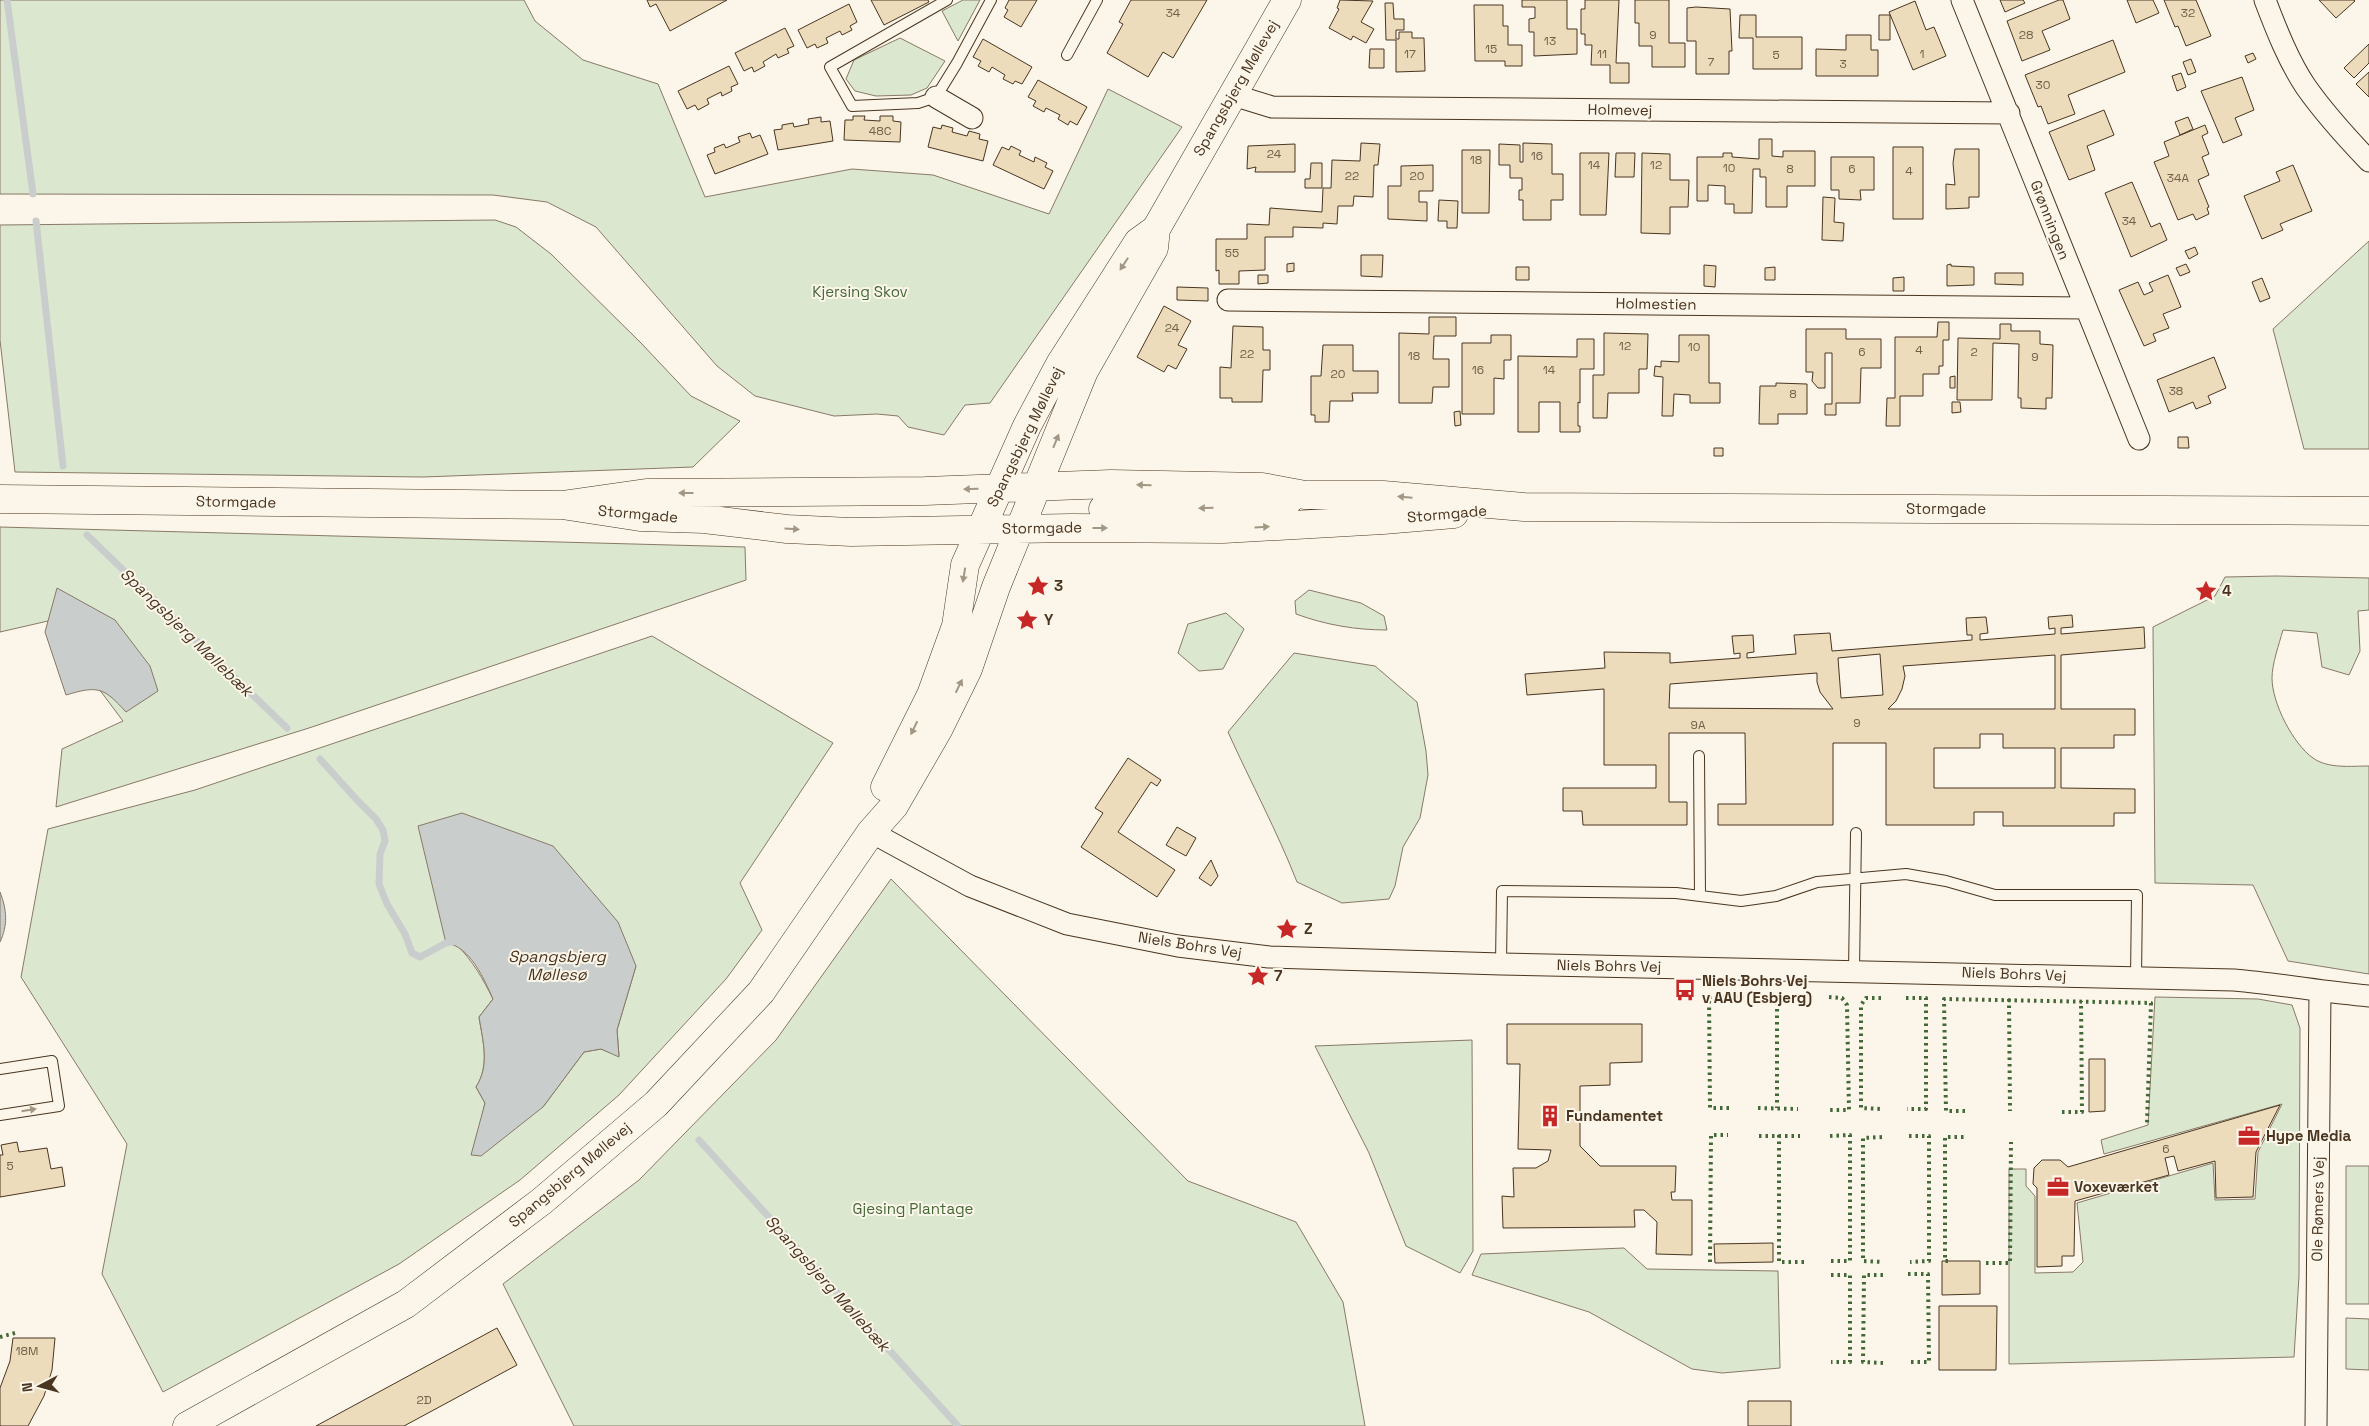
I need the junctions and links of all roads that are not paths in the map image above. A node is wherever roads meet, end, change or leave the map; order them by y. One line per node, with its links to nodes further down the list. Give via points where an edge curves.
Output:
1 (947, 0): 9 (lane, via 830,67 852,106 918,103)
2 (991, 0): 9 (lane)
3 (1097, 0): 7 (lane)
4 (1287, 0): 8 (street, Spangsbjerg Møllevej)
5 (1962, 0): 10 (street, Grønningen)
6 (2265, 0): 12 (street, via 2306,86)
7 (1067, 55)
8 (1233, 95): 10 (street, Holmevej, via 1272,107); 13 (street, Spangsbjerg Møllevej)
9 (936, 96): 11 (street)
10 (2009, 113): 15 (street, Grønningen)
11 (972, 118)
12 (2369, 161)
13 (1156, 229): 20 (street, Spangsbjerg Møllevej, one-way to 20, via 1138,242 1060,364 1027,426); 21 (street, Spangsbjerg Møllevej, one-way to 13, via 1084,371 1154,248)
14 (1228, 300): 15 (street, Holmestien)
15 (2085, 308): 16 (street, Grønningen)
16 (2139, 439)
17 (0, 499): 18 (street, Stormgade)
18 (562, 505): 20 (street, Stormgade, one-way to 18, via 925,491 646,493); 20 (street, Stormgade, one-way to 20, via 640,518 688,518 851,532)
19 (1524, 507): 21 (street, Stormgade, one-way to 19, via 1223,529 1383,520); 21 (street, Stormgade, one-way to 21, via 1383,495 1305,495 1261,508); 22 (street, Stormgade)
20 (991, 508): 21 (street, Stormgade); 21 (street, via 1006,504); 24 (street, Spangsbjerg Møllevej, one-way to 24, via 965,565 956,626 931,695 879,800)
21 (1028, 509): 24 (street, Spangsbjerg Møllevej, one-way to 21, via 894,806 938,730 968,669 996,587)
22 (2369, 511)
23 (1699, 756): 27 (lane)
24 (871, 832): 28 (street, Niels Bohrs Vej, via 970,886 1076,926 1178,946 1269,957); 35 (street, Spangsbjerg Møllevej, via 761,992 656,1104 542,1201 406,1304)
25 (1856, 833): 26 (lane)
26 (1855, 877): 27 (lane, via 1817,882 1776,896 1741,901); 29 (lane); 30 (lane, via 1906,874 1995,895 2137,895)
27 (1700, 896): 28 (lane, via 1676,893 1502,892)
28 (1502, 964): 29 (street, Niels Bohrs Vej)
29 (1854, 971): 30 (street, Niels Bohrs Vej)
30 (2136, 978): 31 (street, Niels Bohrs Vej, via 2234,980 2288,984)
31 (2320, 991): 32 (street, Niels Bohrs Vej); 36 (street, Ole Rømers Vej)
32 (2369, 996)
33 (0, 1069): 34 (lane, one-way to 33, via 58,1106 52,1062)
34 (0, 1115)
35 (187, 1426)
36 (2316, 1426)

